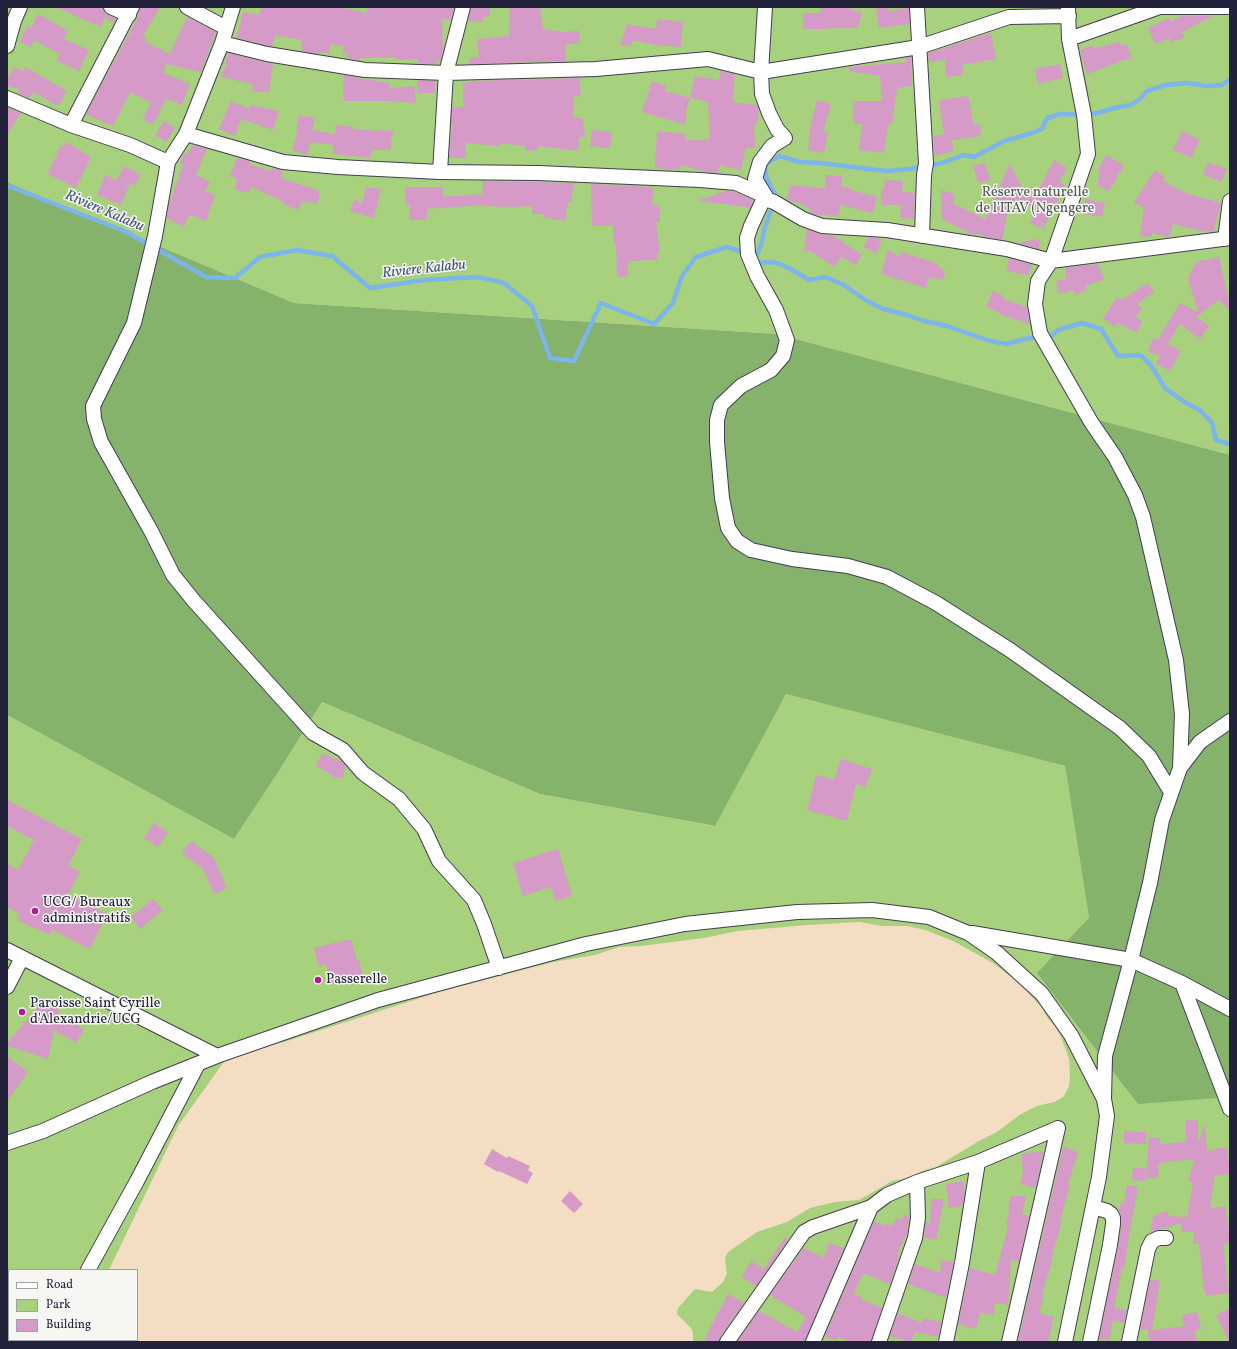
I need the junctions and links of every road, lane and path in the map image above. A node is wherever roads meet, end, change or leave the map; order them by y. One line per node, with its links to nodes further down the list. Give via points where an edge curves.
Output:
1 (20, 7): 14 (street)
2 (112, 7): 9 (street)
3 (187, 7): 11 (street)
4 (233, 7): 11 (street)
5 (463, 7): 17 (street)
6 (765, 7): 16 (street)
7 (917, 7): 15 (street)
8 (1230, 7): 12 (street, via 1160,7)
9 (130, 11): 19 (street)
10 (1068, 12): 12 (street); 15 (street, via 1009,17)
11 (226, 28): 13 (street)
12 (1069, 39): 27 (street, via 1084,115 1088,154)
13 (222, 43): 17 (street, via 267,54 365,70); 20 (street)
14 (7, 46)
15 (920, 47): 16 (street); 25 (street, via 925,169)
16 (761, 72): 17 (street, via 708,59 596,70); 23 (street, via 762,94 777,129 785,138 772,146 760,162 755,179)
17 (446, 73): 22 (street)
18 (7, 98): 19 (street)
19 (71, 125): 21 (street, via 130,145)
20 (186, 134): 21 (street); 22 (street, via 283,162)
21 (168, 162): 35 (street, via 152,249 134,323 93,406 101,442 151,530 173,575 313,733 343,750 363,773 399,799 424,829 439,861 474,900)
22 (440, 172): 23 (street, via 538,173 736,183)
23 (771, 201): 25 (street, via 822,226 887,230); 30 (street, via 750,226 746,238 748,254 776,310 787,340 783,356 771,370 731,395 721,405 717,420 722,498 728,528 736,541 751,550 792,559 848,566 888,576 936,603 1010,650 1120,728 1149,756)
24 (1230, 201): 26 (street)
25 (922, 236): 27 (street, via 1007,249)
26 (1227, 239): 27 (street)
27 (1051, 261): 29 (street, via 1038,281 1035,304 1040,333 1115,457 1135,495 1143,517 1176,660 1182,714)
28 (1230, 721): 29 (street, via 1200,742)
29 (1180, 768): 30 (street)
30 (1171, 792): 34 (street, via 1162,820)
31 (968, 933): 34 (street); 35 (street, via 929,917 872,910 797,912 685,924 586,944); 41 (street, via 997,953 1042,994 1072,1035)
32 (7, 950): 33 (street)
33 (22, 958): 37 (street); 39 (street)
34 (1131, 960): 36 (street); 41 (street, via 1105,1056)
35 (499, 968): 39 (street, via 378,1000)
36 (1182, 983): 38 (street); 42 (street)
37 (7, 987)
38 (1230, 1009)
39 (217, 1056): 40 (street)
40 (198, 1064): 43 (street, via 43,1131); 49 (street)
41 (1104, 1099): 47 (street, via 1107,1116)
42 (1228, 1101)
43 (7, 1143)
44 (978, 1162): 45 (street); 53 (street); 54 (street, via 1058,1128)
45 (917, 1182): 46 (street, via 887,1195); 52 (street, via 918,1218 915,1238)
46 (871, 1207): 50 (street, via 804,1232); 51 (street)
47 (1093, 1207): 55 (street); 56 (street, via 1111,1214 1114,1224)
48 (1166, 1238): 57 (street, via 1152,1241 1148,1249)
49 (89, 1269)
50 (727, 1342)
51 (813, 1342)
52 (879, 1342)
53 (946, 1342)
54 (1009, 1342)
55 (1066, 1342)
56 (1090, 1342)
57 (1129, 1342)

